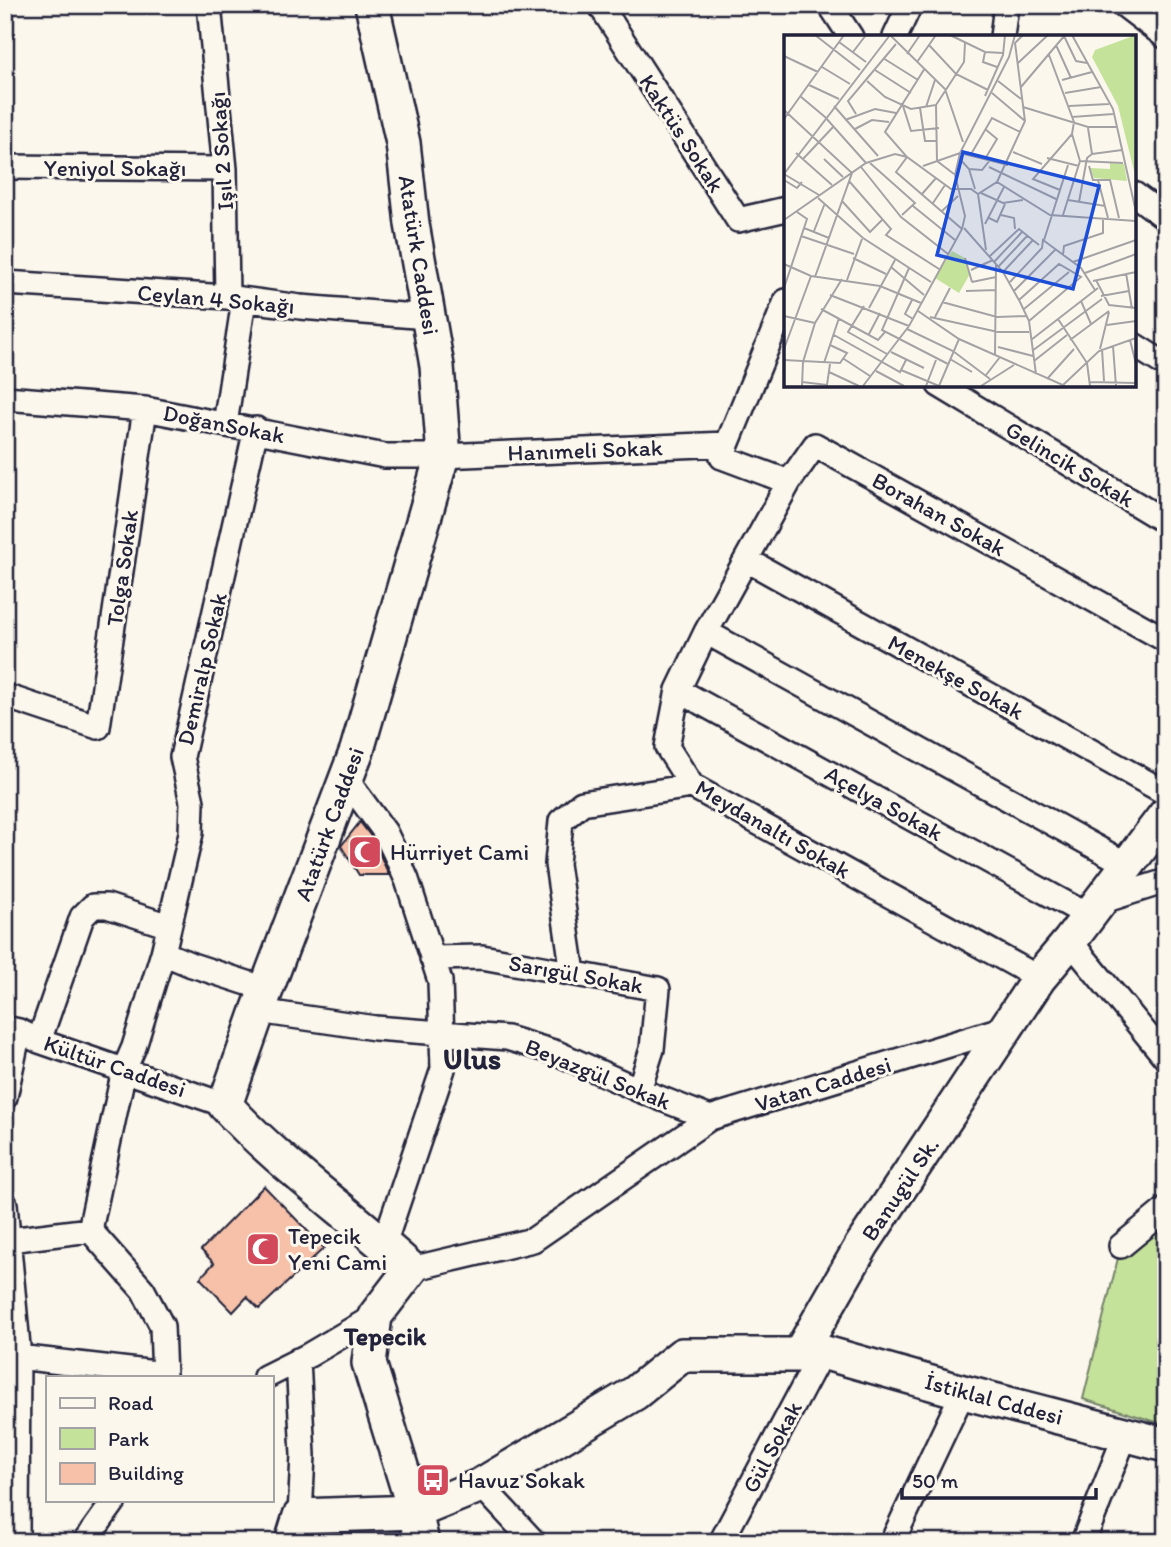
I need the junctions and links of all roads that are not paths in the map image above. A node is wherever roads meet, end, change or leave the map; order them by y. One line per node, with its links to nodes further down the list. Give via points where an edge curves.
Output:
1 (209, 5): 13 (street, Işıl 2 Sokağı)
2 (372, 5): 20 (main road, Atatürk Caddesi, via 403,143)
3 (600, 5): 15 (street, Kaktüs Sokak, via 738,220)
4 (830, 5): 8 (street)
5 (909, 5): 9 (street)
6 (1006, 5): 10 (street)
7 (1124, 5): 11 (street)
8 (849, 35)
9 (896, 35)
10 (1002, 35)
11 (1166, 37)
12 (5, 167): 13 (street, Yeniyol Sokağı)
13 (225, 169): 18 (street, Işıl 2 Sokağı)
14 (1136, 196): 16 (street)
15 (784, 209)
16 (1166, 218)
17 (5, 283): 18 (street, Ceylan 4 Sokağı)
18 (235, 298): 20 (street, Ceylan 4 Sokağı); 26 (street, Işıl 2 Sokağı)
19 (784, 306): 28 (street)
20 (428, 317): 29 (main road, Atatürk Caddesi, via 437,366)
21 (1136, 346): 22 (street)
22 (1166, 365)
23 (942, 387): 31 (street, Gelincik Sokak)
24 (5, 398): 25 (street, DoğanSokak)
25 (145, 409): 26 (street, DoğanSokak); 36 (street, Tolga Sokak, via 98,727)
26 (225, 424): 27 (street, DoğanSokak)
27 (256, 429): 29 (street, DoğanSokak, via 385,456); 44 (street, Demiralp Sokak, via 182,757 192,802 191,833)
28 (724, 451): 29 (street, Hanımeli Sokak); 30 (street)
29 (442, 456): 37 (main road, Atatürk Caddesi)
30 (789, 482): 32 (street, Meydanaltı Sokak); 34 (street, Borahan Sokak, via 815,445)
31 (1166, 522)
32 (747, 560): 33 (street, Meydanaltı Sokak); 39 (street, Menekşe Sokak)
33 (706, 632): 35 (street, Meydanaltı Sokak); 41 (street)
34 (1166, 640)
35 (678, 690): 38 (street, Meydanaltı Sokak, via 667,747); 43 (street, Açelya Sokak)
36 (5, 696)
37 (346, 779): 46 (street, via 385,832 407,880); 49 (main road, Atatürk Caddesi)
38 (692, 786): 47 (street, via 582,803 561,821 557,864); 48 (street, Meydanaltı Sokak)
39 (1166, 793)
40 (1166, 814): 41 (main road)
41 (1128, 865): 43 (main road)
42 (1166, 881): 43 (street)
43 (1087, 920): 48 (main road); 53 (street)
44 (169, 926): 45 (street, Demiralp Sokak); 51 (street, via 107,906 93,906 82,917)
45 (163, 953): 49 (street, Beyazgül Sokak); 54 (street, Demiralp Sokak)
46 (432, 958): 47 (street, Sarıgül Sokak, via 482,957); 52 (street, via 440,981)
47 (573, 973): 55 (street, Sarıgül Sokak, via 658,989 652,1049)
48 (1039, 978): 50 (main road)
49 (262, 1000): 52 (street, Beyazgül Sokak, via 375,1028); 57 (main road, Atatürk Caddesi)
50 (1009, 1027): 58 (street, Vatan Caddesi); 68 (main road, Banugül Sk., via 862,1245)
51 (21, 1033): 54 (street, Kültür Caddesi); 56 (street)
52 (443, 1033): 55 (street, Beyazgül Sokak, via 528,1044); 63 (street, via 443,1069)
53 (1166, 1058)
54 (124, 1070): 57 (street, Kültür Caddesi); 61 (street, Demiralp Sokak)
55 (639, 1090): 58 (street, Beyazgül Sokak)
56 (5, 1097)
57 (225, 1105): 63 (main road, via 251,1134)
58 (710, 1118): 65 (street, Vatan Caddesi, via 533,1240)
59 (5, 1204): 62 (street)
60 (1166, 1209): 64 (street)
61 (90, 1230): 62 (street); 71 (street, via 143,1290 156,1314 162,1326)
62 (9, 1240): 66 (street)
63 (384, 1244): 65 (main road)
64 (1121, 1246)
65 (411, 1269): 67 (main road)
66 (10, 1290): 69 (street)
67 (375, 1315): 70 (street); 79 (main road, via 369,1363)
68 (810, 1353): 73 (main road, İstiklal Cddesi); 77 (main road, İstiklal Cddesi, via 682,1354 635,1393); 84 (street, Gül Sokak)
69 (18, 1357): 71 (street); 76 (street)
70 (298, 1360): 72 (street); 80 (street, via 303,1455)
71 (164, 1376)
72 (267, 1376)
73 (963, 1392): 74 (main road, İstiklal Cddesi); 85 (street)
74 (1126, 1433): 75 (main road, İstiklal Cddesi); 86 (street)
75 (1166, 1445)
76 (11, 1454): 81 (street)
77 (481, 1485): 79 (main road, İstiklal Cddesi); 83 (street)
78 (114, 1502): 82 (street)
79 (419, 1527): 80 (main road)
80 (296, 1529)
81 (17, 1542)
82 (85, 1542)
83 (534, 1542)
84 (721, 1542)
85 (892, 1542)
86 (1083, 1542)

